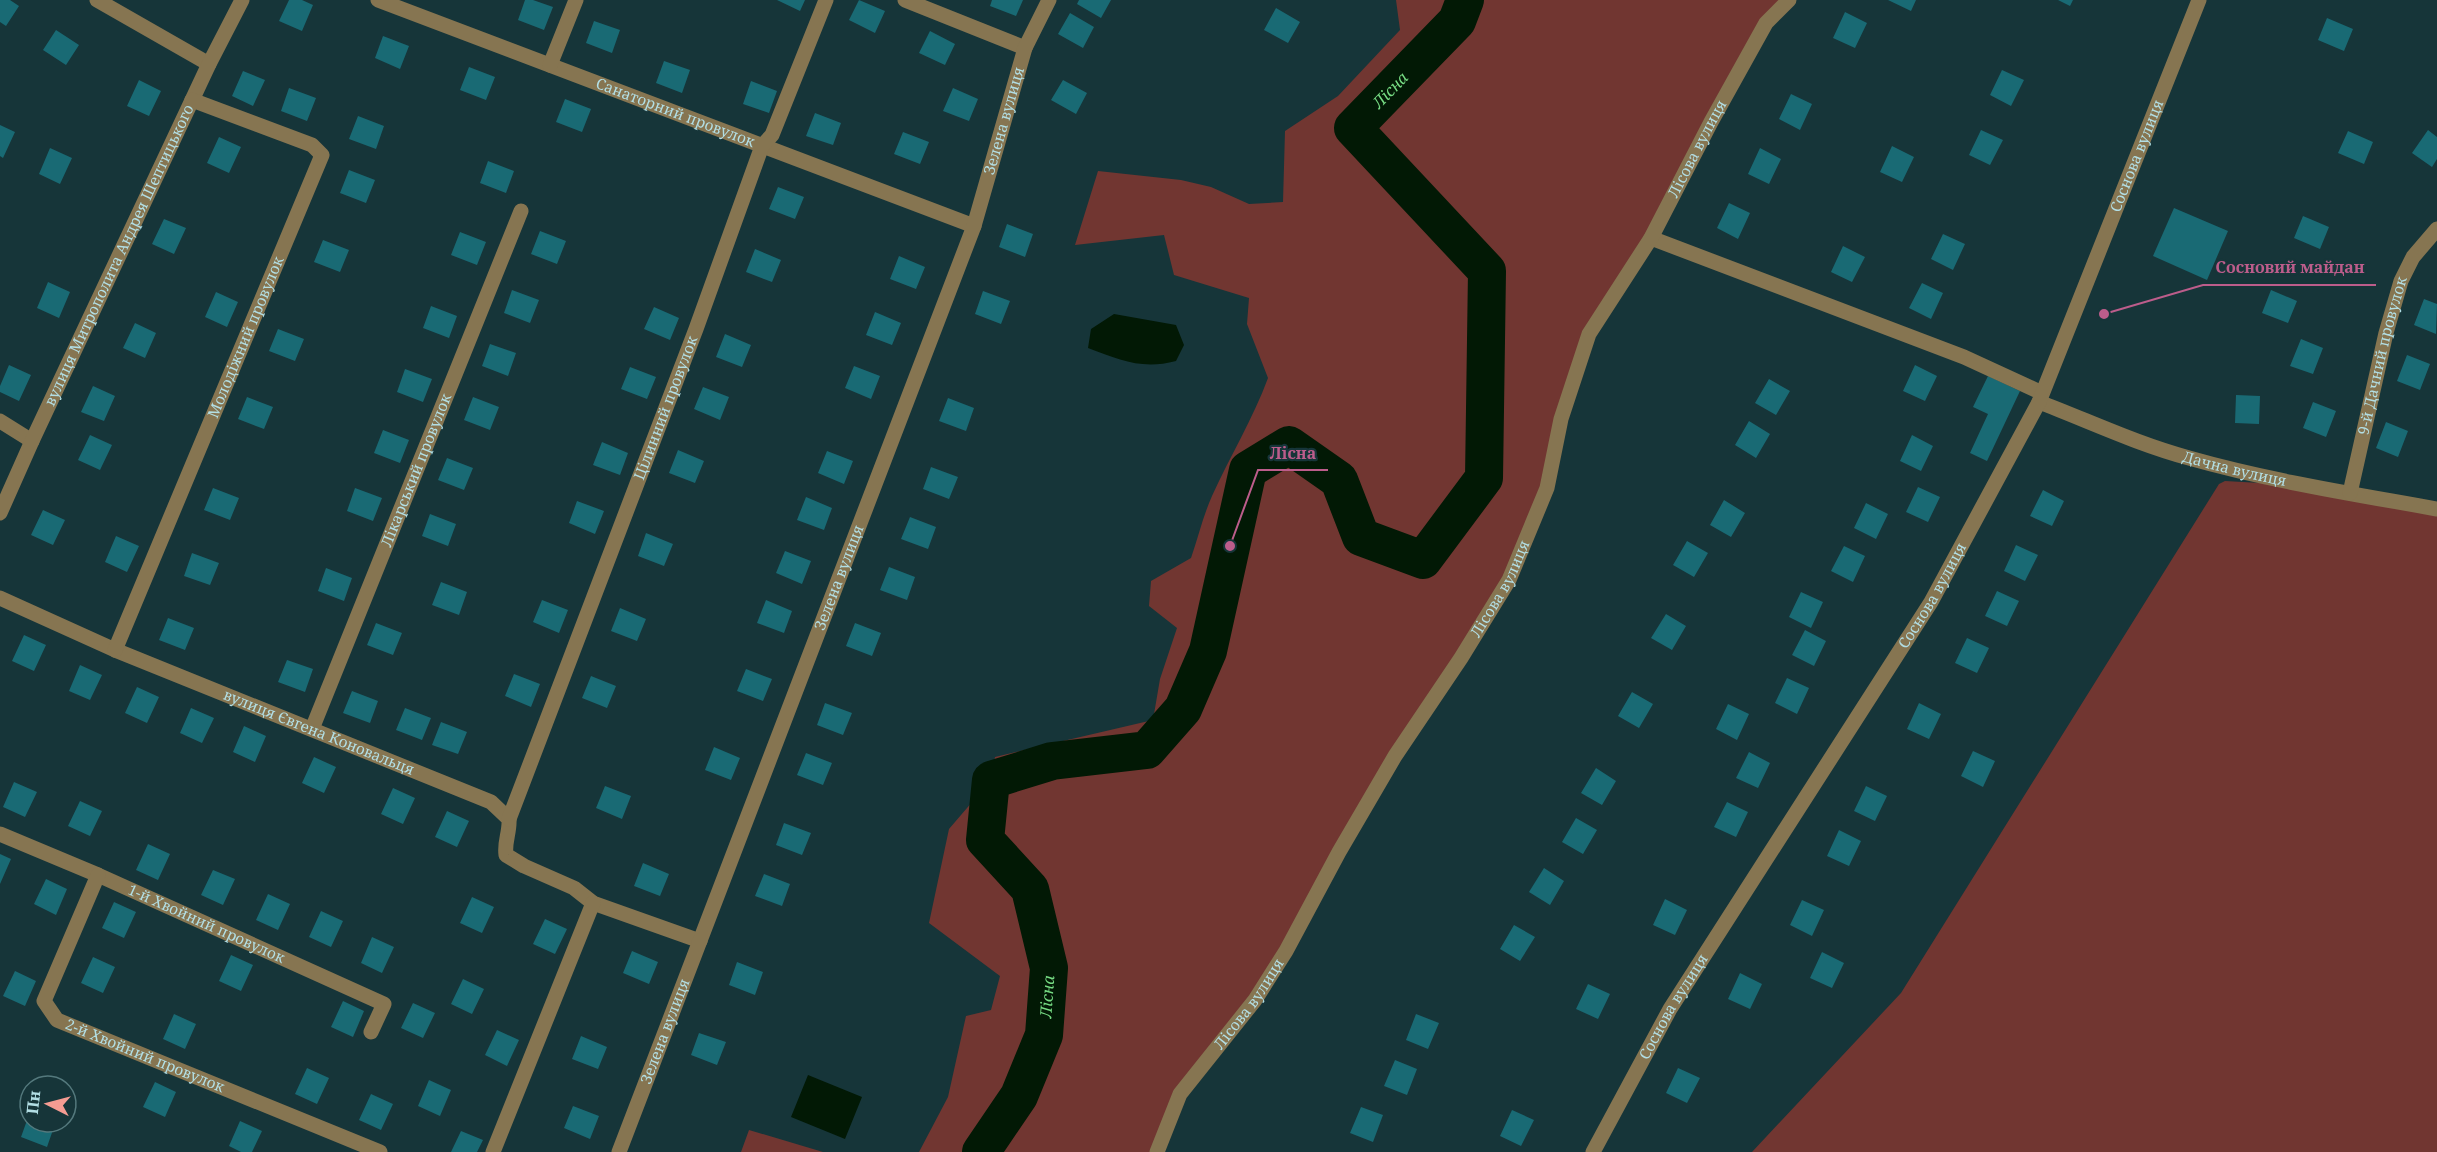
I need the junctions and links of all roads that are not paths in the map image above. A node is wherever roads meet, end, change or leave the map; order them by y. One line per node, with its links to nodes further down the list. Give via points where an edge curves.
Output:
1 (97, 0): 11 (street)
2 (242, 0): 11 (street, вулиця Митрополита Андрея Шептицького)
3 (378, 0): 12 (street, Санаторний провулок)
4 (576, 0): 12 (street)
5 (826, 0): 14 (street, Цілинний провулок, via 772,135)
6 (905, 0): 10 (street)
7 (1049, 0): 10 (street, Зелена вулиця)
8 (1789, 0): 18 (street, Лісова вулиця, via 1766,23)
9 (2199, 0): 19 (street, Соснова вулиця)
10 (1025, 48): 16 (street, Зелена вулиця)
11 (209, 64): 13 (street, вулиця Митрополита Андрея Шептицького)
12 (550, 65): 14 (street, Санаторний провулок)
13 (192, 100): 21 (street, вулиця Митрополита Андрея Шептицького); 26 (street, Молодіжний провулок, via 312,146 322,155)
14 (762, 146): 16 (street, Санаторний провулок); 28 (street, Цілинний провулок)
15 (521, 211): 27 (street, Лікарський провулок)
16 (974, 226): 32 (street, Зелена вулиця)
17 (2437, 229): 22 (street, 9-й Дачний провулок, via 2413,257 2401,281)
18 (1651, 238): 19 (street, Дачна вулиця, via 1964,357); 37 (street, Лісова вулиця, via 1589,334 1561,418 1547,488 1509,580 1395,756 1256,1000 1180,1094)
19 (2040, 398): 22 (street, Дачна вулиця, via 2127,439 2190,459); 38 (street, Соснова вулиця, via 1931,602 1670,1009)
20 (0, 421): 21 (street)
21 (32, 441): 24 (street, вулиця Митрополита Андрея Шептицького)
22 (2350, 493): 23 (street, Дачна вулиця)
23 (2437, 509)
24 (0, 513)
25 (0, 598): 26 (street, вулиця Євгена Коновальця)
26 (115, 650): 27 (street, вулиця Євгена Коновальця)
27 (312, 729): 28 (street, вулиця Євгена Коновальця, via 491,802)
28 (509, 819): 31 (street, via 506,855 567,885)
29 (0, 834): 30 (street, 1-й Хвойний провулок)
30 (98, 875): 33 (street, 1-й Хвойний провулок, via 384,1004); 34 (street, 2-й Хвойний провулок, via 44,1001 57,1020)
31 (593, 903): 32 (street); 35 (street)
32 (700, 941): 36 (street, Зелена вулиця)
33 (370, 1032)
34 (380, 1152)
35 (493, 1152)
36 (618, 1152)
37 (1157, 1152)
38 (1593, 1152)

